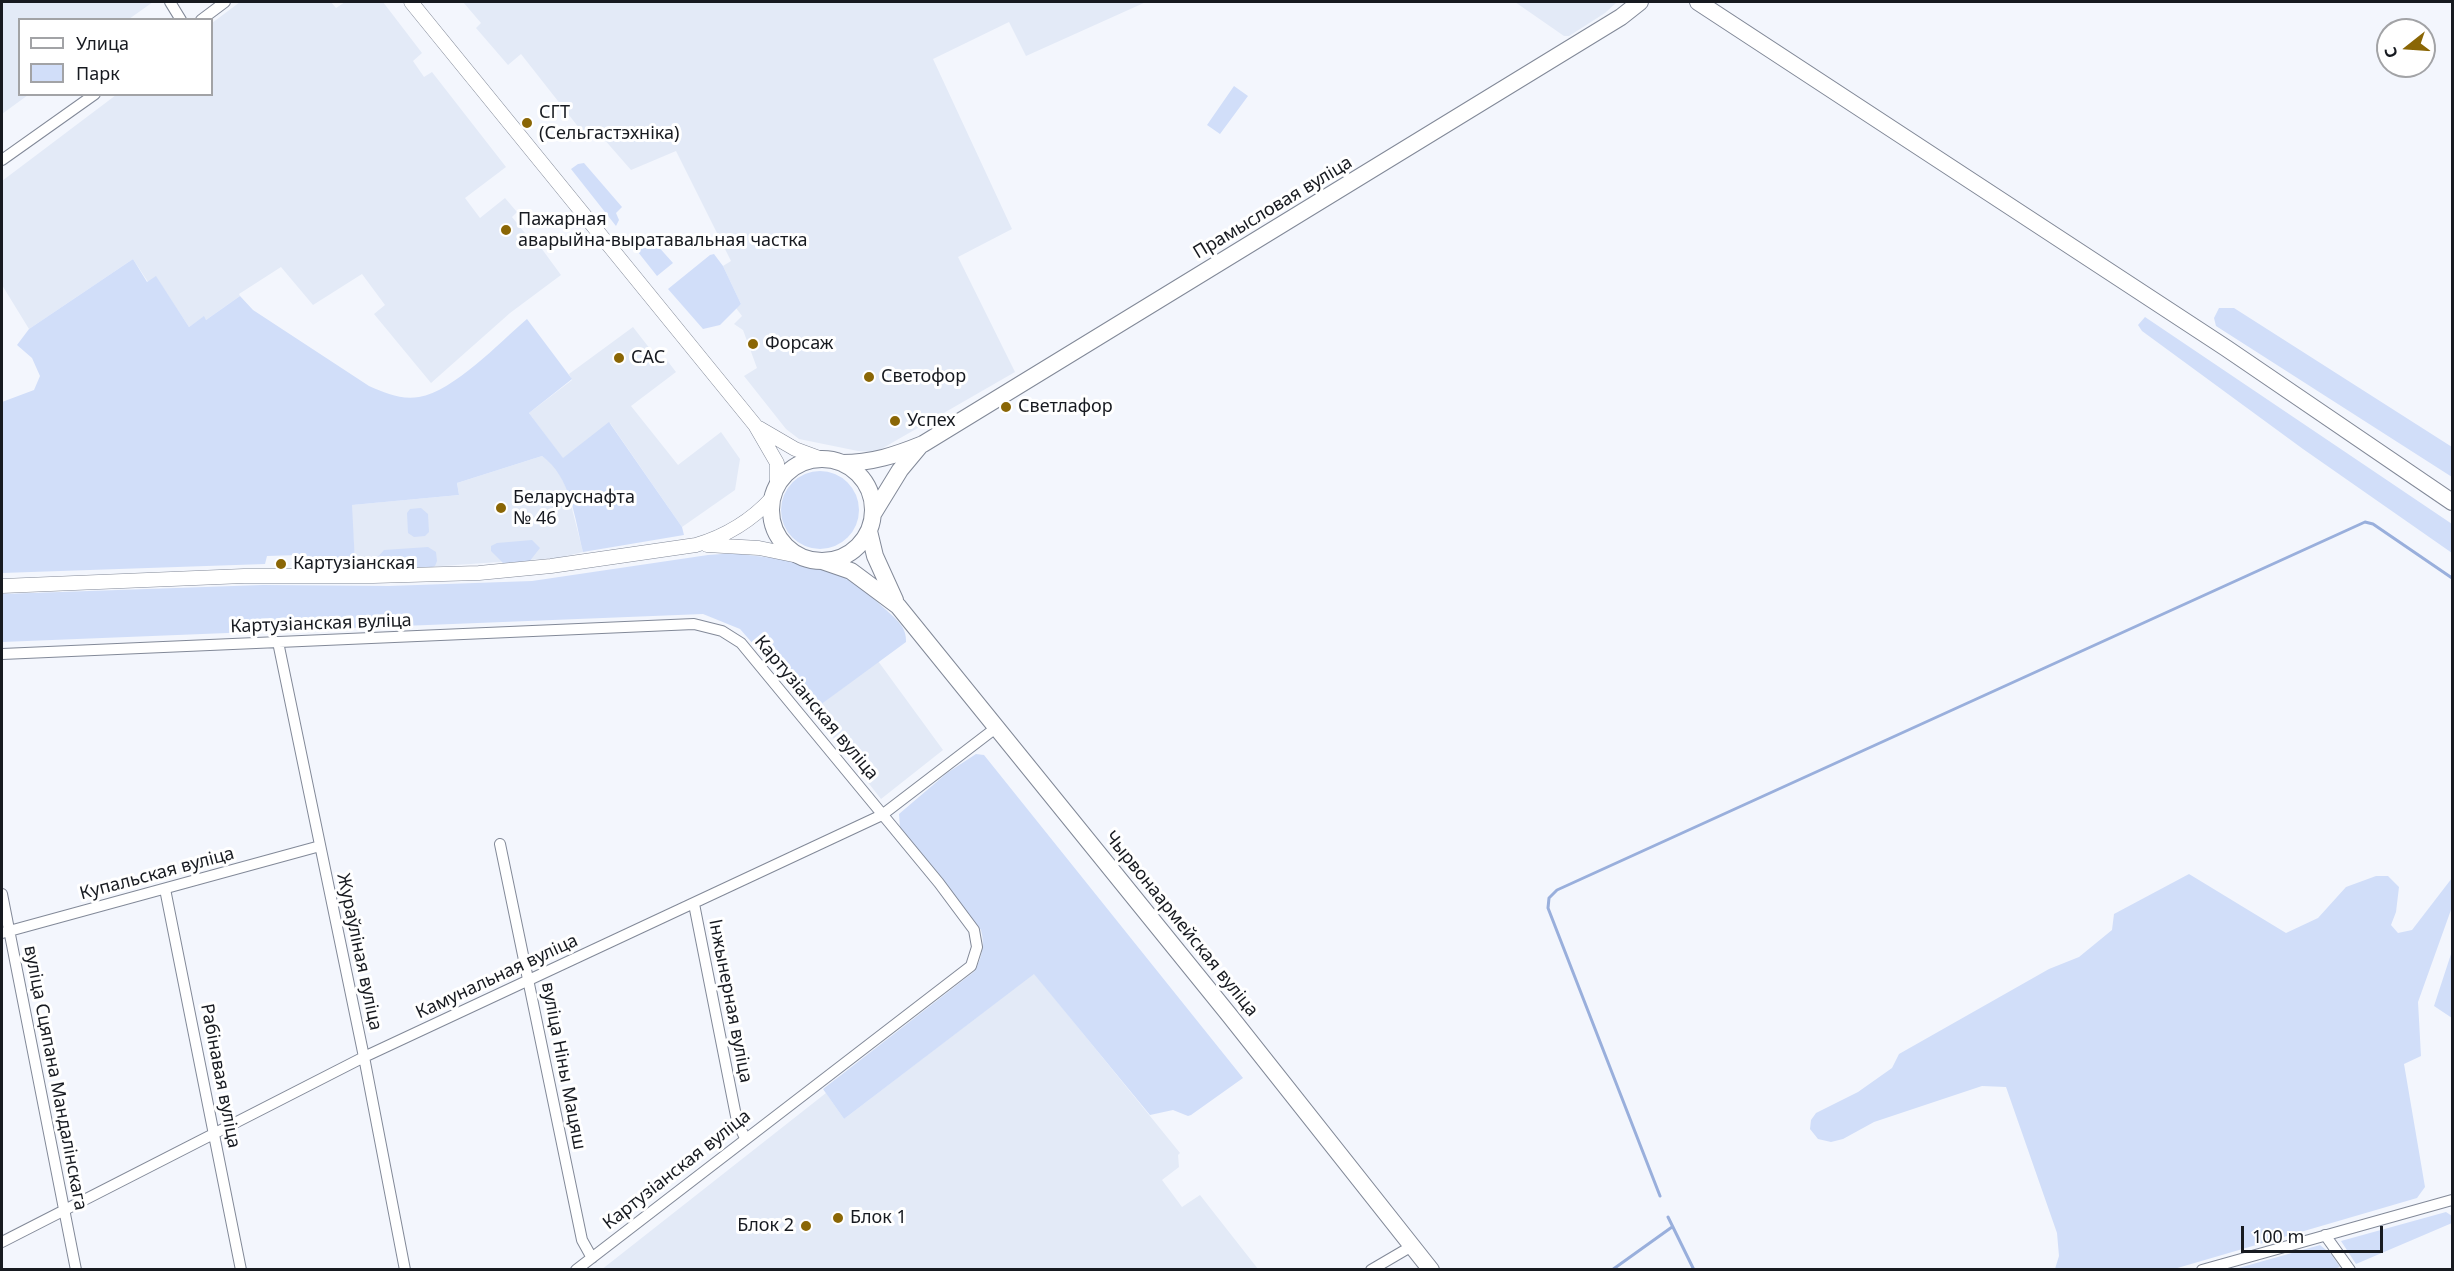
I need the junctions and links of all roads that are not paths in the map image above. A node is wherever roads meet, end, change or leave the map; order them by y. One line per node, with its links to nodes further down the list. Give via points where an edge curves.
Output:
1 (170, 2): 6 (street)
2 (225, 2): 7 (street)
3 (411, 2): 10 (street)
4 (1698, 2): 15 (main road, via 2206,335)
5 (1637, 3): 11 (main road, Прамысловая вуліца, via 1422,140)
6 (180, 18)
7 (204, 18)
8 (92, 96): 9 (street)
9 (2, 160)
10 (755, 425): 12 (street, via 795,450); 14 (street, via 777,463)
11 (923, 444): 13 (main road, Прамысловая вуліца, via 884,459); 16 (main road, Прамысловая вуліца, via 900,470)
12 (822, 459): 13 (main road); 14 (main road, via 795,466)
13 (842, 463): 16 (main road, via 866,483)
14 (775, 492): 18 (street, via 763,508 734,530); 19 (main road, via 771,516 777,533 788,548)
15 (2452, 502)
16 (873, 514): 17 (main road)
17 (869, 531): 20 (main road, via 857,547 841,558); 22 (main road, Чырвонаармейская вуліца, via 875,556)
18 (696, 545): 19 (street, via 759,548); 21 (street, via 478,573 244,576)
19 (803, 557): 20 (main road)
20 (822, 561): 22 (main road, Чырвонаармейская вуліца, via 851,571)
21 (2, 586)
22 (898, 606): 25 (main road, Чырвонаармейская вуліца)
23 (278, 642): 24 (street, Картузіанская вуліца); 26 (street, Картузіанская вуліца, via 694,624 723,631 741,643); 28 (street, Жураўліная вуліца)
24 (2, 654)
25 (997, 727): 26 (street, Камунальная вуліца); 41 (main road, Чырвонаармейская вуліца)
26 (882, 815): 31 (street, Камунальная вуліца); 36 (street, Картузіанская вуліца, via 974,930 977,947 970,966)
27 (500, 844): 33 (street, вуліца Ніны Мацяш)
28 (320, 846): 29 (street, Купальская вуліца); 34 (street, Жураўліная вуліца)
29 (165, 889): 32 (street, Купальская вуліца); 35 (street, Рабінавая вуліца)
30 (2, 894): 32 (street, вуліца Сцяпана Мандалінскага)
31 (694, 904): 33 (street, Камунальная вуліца); 36 (street, Інжынерная вуліца, via 737,1121)
32 (6, 932): 38 (street, вуліца Сцяпана Мандалінскага)
33 (529, 981): 34 (street, Камунальная вуліца); 42 (street, вуліца Ніны Мацяш, via 582,1240)
34 (364, 1057): 35 (street, Камунальная вуліца); 45 (street, Жураўліная вуліца)
35 (215, 1133): 38 (street, Камунальная вуліца); 44 (street, Рабінавая вуліца)
36 (745, 1138): 42 (street, Картузіанская вуліца)
37 (2452, 1200): 39 (street)
38 (64, 1209): 40 (street, Камунальная вуліца); 43 (street, вуліца Сцяпана Мандалінскага)
39 (2325, 1235): 49 (street); 50 (street)
40 (2, 1242)
41 (1412, 1246): 47 (street); 48 (main road, Чырвонаармейская вуліца)
42 (592, 1258): 46 (street, Картузіанская вуліца)
43 (76, 1269)
44 (241, 1269)
45 (405, 1269)
46 (576, 1269)
47 (1371, 1269)
48 (1431, 1269)
49 (2202, 1269)
50 (2350, 1269)

